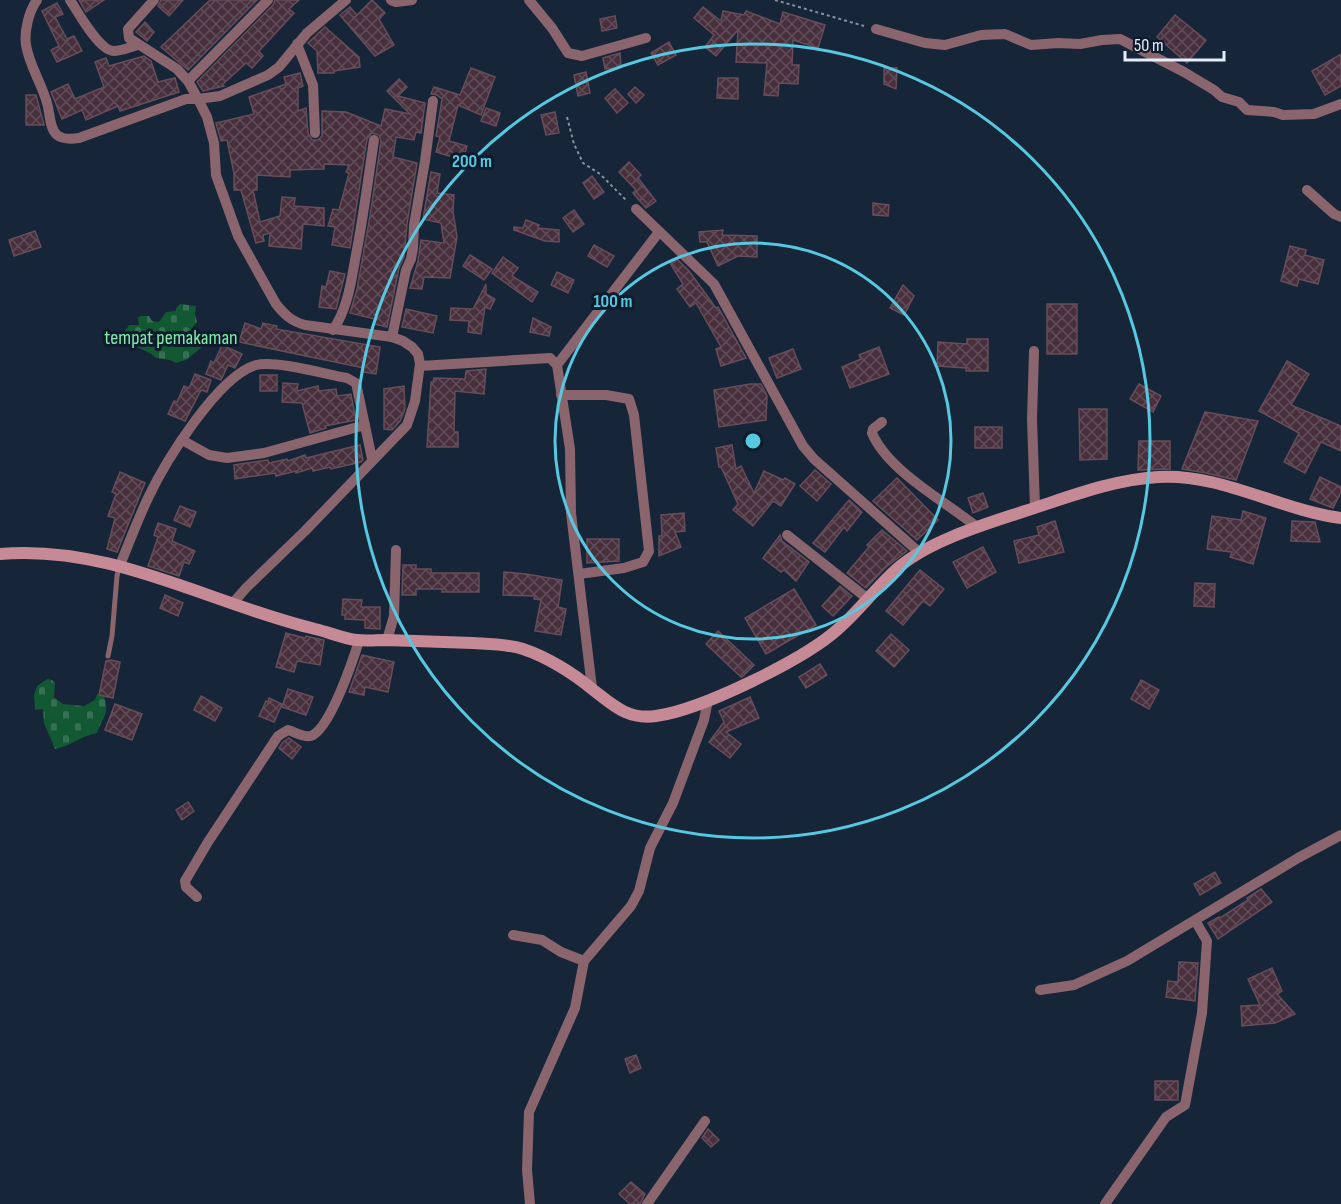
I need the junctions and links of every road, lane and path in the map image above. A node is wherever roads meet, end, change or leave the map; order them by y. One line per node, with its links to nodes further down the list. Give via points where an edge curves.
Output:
1 (37, 0): 15 (street, via 32,7 26,46 57,135 79,138 186,99)
2 (70, 0): 13 (street, via 106,49)
3 (154, 0): 13 (street, via 128,29 129,38)
4 (268, 0): 14 (street)
5 (346, 0): 12 (street)
6 (391, 0): 7 (street)
7 (412, 0)
8 (529, 0): 11 (street, via 568,53 582,56)
9 (775, 0): 10 (path)
10 (876, 29): 17 (street, via 945,45 981,35 1005,34 1031,45 1120,39 1222,97 1239,102 1247,110 1314,114)
11 (646, 38)
12 (297, 44): 15 (street, via 279,67 267,75 220,96); 19 (street, via 313,86)
13 (138, 45): 14 (street, via 177,69)
14 (188, 81): 15 (street)
15 (198, 99): 25 (street, via 214,143 216,175 238,236 276,304 292,321)
16 (433, 101): 26 (street, via 412,258)
17 (1341, 104)
18 (567, 117): 22 (path, via 584,163)
19 (315, 133)
20 (374, 140): 25 (street, via 352,279)
21 (1306, 190): 23 (street)
22 (636, 209): 24 (street)
23 (1341, 217)
24 (659, 232): 28 (street); 40 (street, via 714,284 803,446)
25 (333, 330): 26 (street)
26 (392, 338): 29 (street, via 412,347)
27 (1034, 351): 35 (street)
28 (557, 365): 29 (street, via 550,358); 30 (street)
29 (420, 366): 34 (street, via 409,420)
30 (561, 395): 43 (street, via 570,449); 43 (street, via 629,399 649,550 643,562)
31 (882, 422): 37 (street, via 872,433 888,456 931,495)
32 (365, 425): 33 (street, via 264,453 227,459 209,455); 33 (street, via 358,387 353,380 275,364 257,365 222,389); 34 (street)
33 (182, 440): 42 (street, via 149,496)
34 (372, 459): 45 (street)
35 (1035, 508): 36 (street, via 1102,485 1160,477 1197,479); 37 (street)
36 (1341, 518)
37 (977, 527): 40 (street)
38 (787, 535): 44 (street)
39 (396, 550): 47 (street, via 394,616)
40 (920, 553): 44 (street, via 900,566)
41 (0, 554): 42 (street, via 48,554)
42 (120, 565): 45 (street); 48 (lane)
43 (579, 574): 49 (street)
44 (868, 599): 50 (street, via 836,632 802,654)
45 (233, 603): 46 (street)
46 (359, 640): 47 (street); 52 (street, via 346,682 321,727 311,736 288,730 278,736 208,842 185,881)
47 (387, 640): 49 (street, via 520,648)
48 (108, 656)
49 (592, 688): 50 (street, via 610,705 640,717 658,716)
50 (708, 700): 55 (street, via 673,803 650,848 632,906)
51 (1341, 835): 53 (street)
52 (197, 897)
53 (1196, 922): 56 (street, via 1094,978); 60 (street, via 1207,941 1202,1013 1185,1105 1166,1117)
54 (513, 935): 55 (street, via 542,940)
55 (584, 961): 58 (street, via 575,1008 529,1112)
56 (1040, 990)
57 (705, 1121): 59 (street)
58 (530, 1204)
59 (647, 1204)
60 (1105, 1204)

